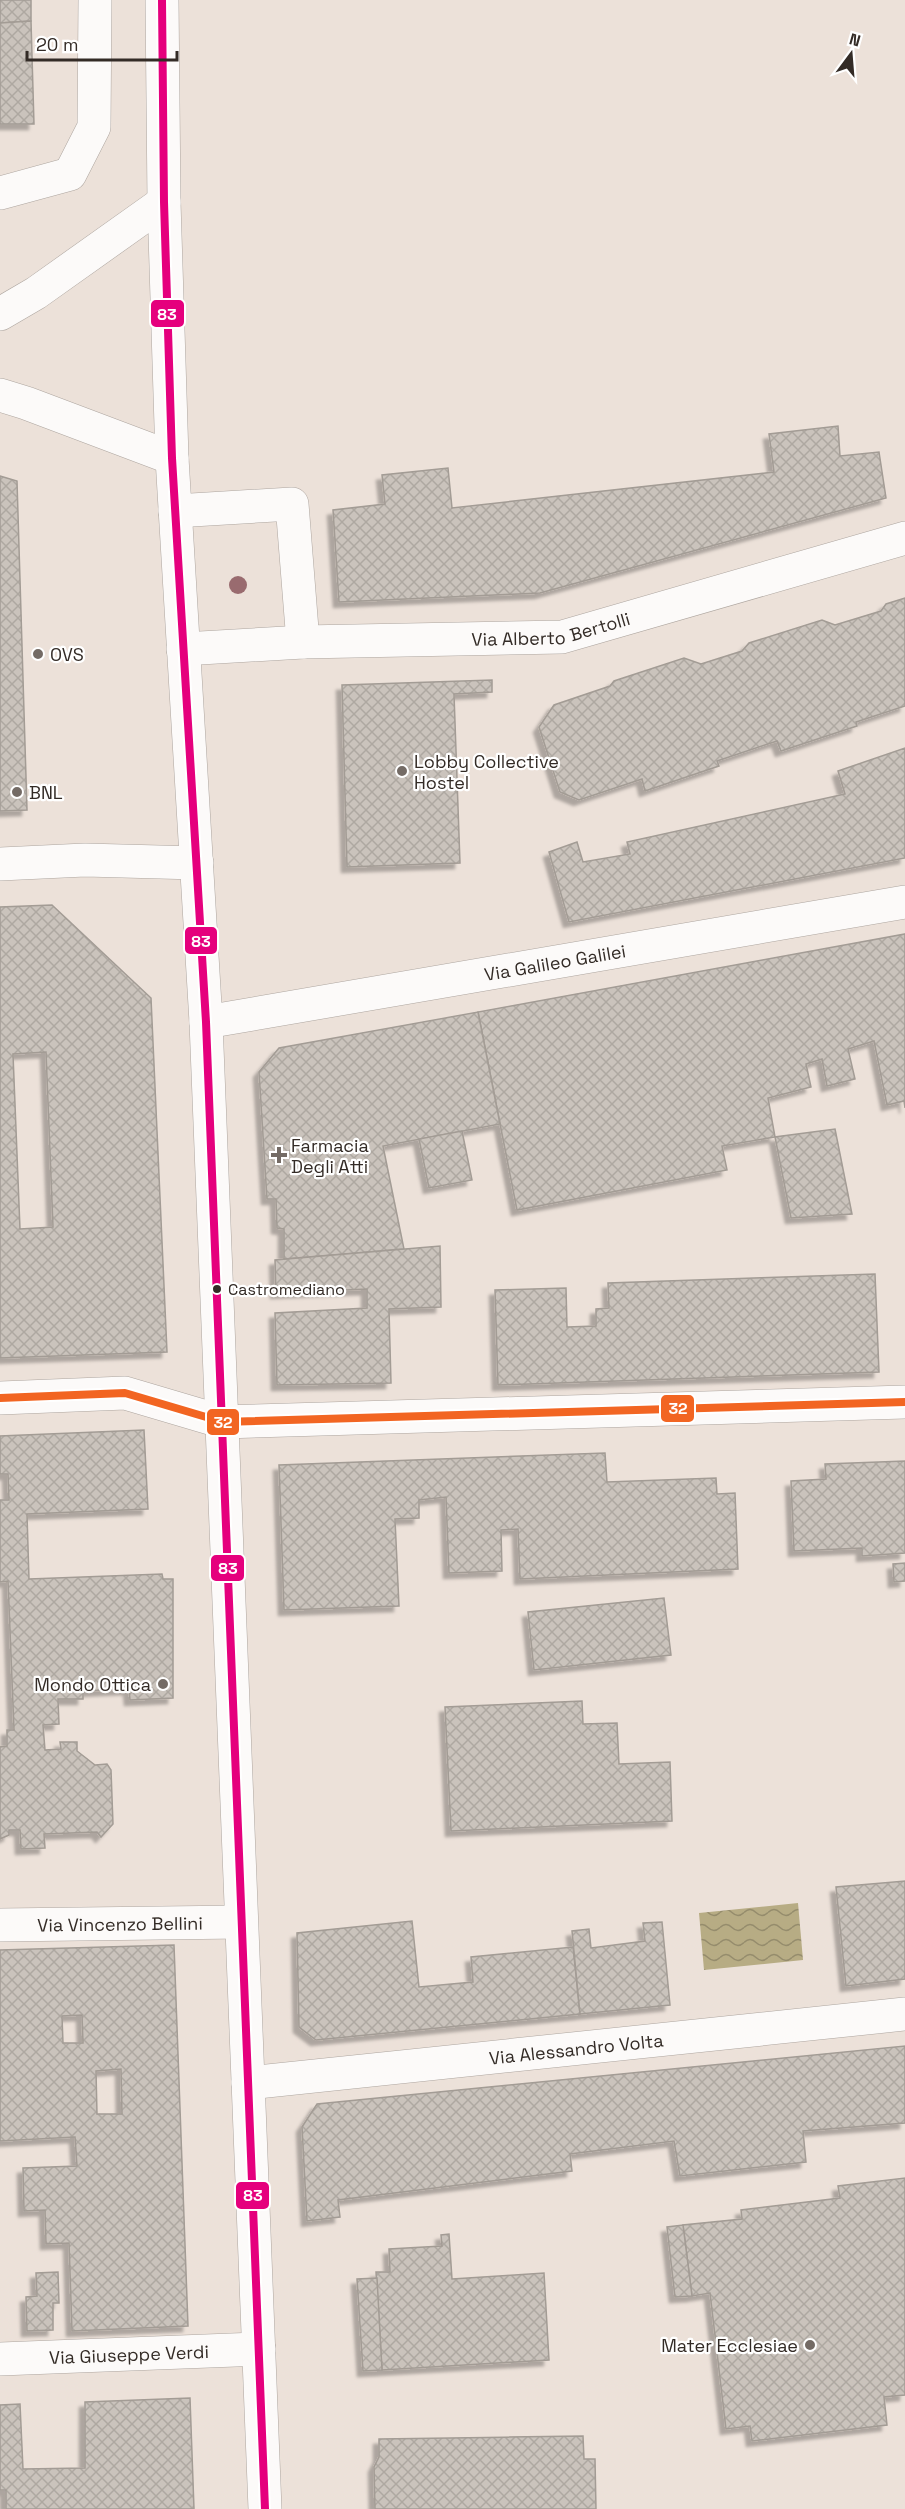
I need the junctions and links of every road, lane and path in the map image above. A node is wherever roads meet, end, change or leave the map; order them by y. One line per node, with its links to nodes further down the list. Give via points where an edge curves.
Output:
1 (95, 0): 3 (street, via 94,127 70,174)
2 (162, 0): 4 (street)
3 (0, 193)
4 (164, 202): 5 (street); 7 (street)
5 (0, 314)
6 (0, 395): 7 (street)
7 (172, 458): 8 (street)
8 (175, 511): 10 (street, via 292,504); 11 (street)
9 (905, 538): 10 (street, Via Alberto Bertolli, via 562,637)
10 (303, 642): 11 (street, Via Alberto Bertolli)
11 (183, 649): 12 (street)
12 (197, 863): 13 (street, via 85,860); 15 (street)
13 (0, 864)
14 (905, 902): 15 (street, Via Galileo Galilei)
15 (206, 1022): 18 (street)
16 (0, 1398): 18 (street, via 125,1393)
17 (905, 1402): 18 (street)
18 (223, 1422): 19 (street)
19 (241, 1922): 20 (street, Via Vincenzo Bellini); 22 (street)
20 (0, 1925)
21 (905, 2014): 22 (street, Via Alessandro Volta)
22 (248, 2083): 23 (street)
23 (259, 2349): 24 (street, Via Giuseppe Verdi); 25 (street)
24 (0, 2359)
25 (265, 2509)

